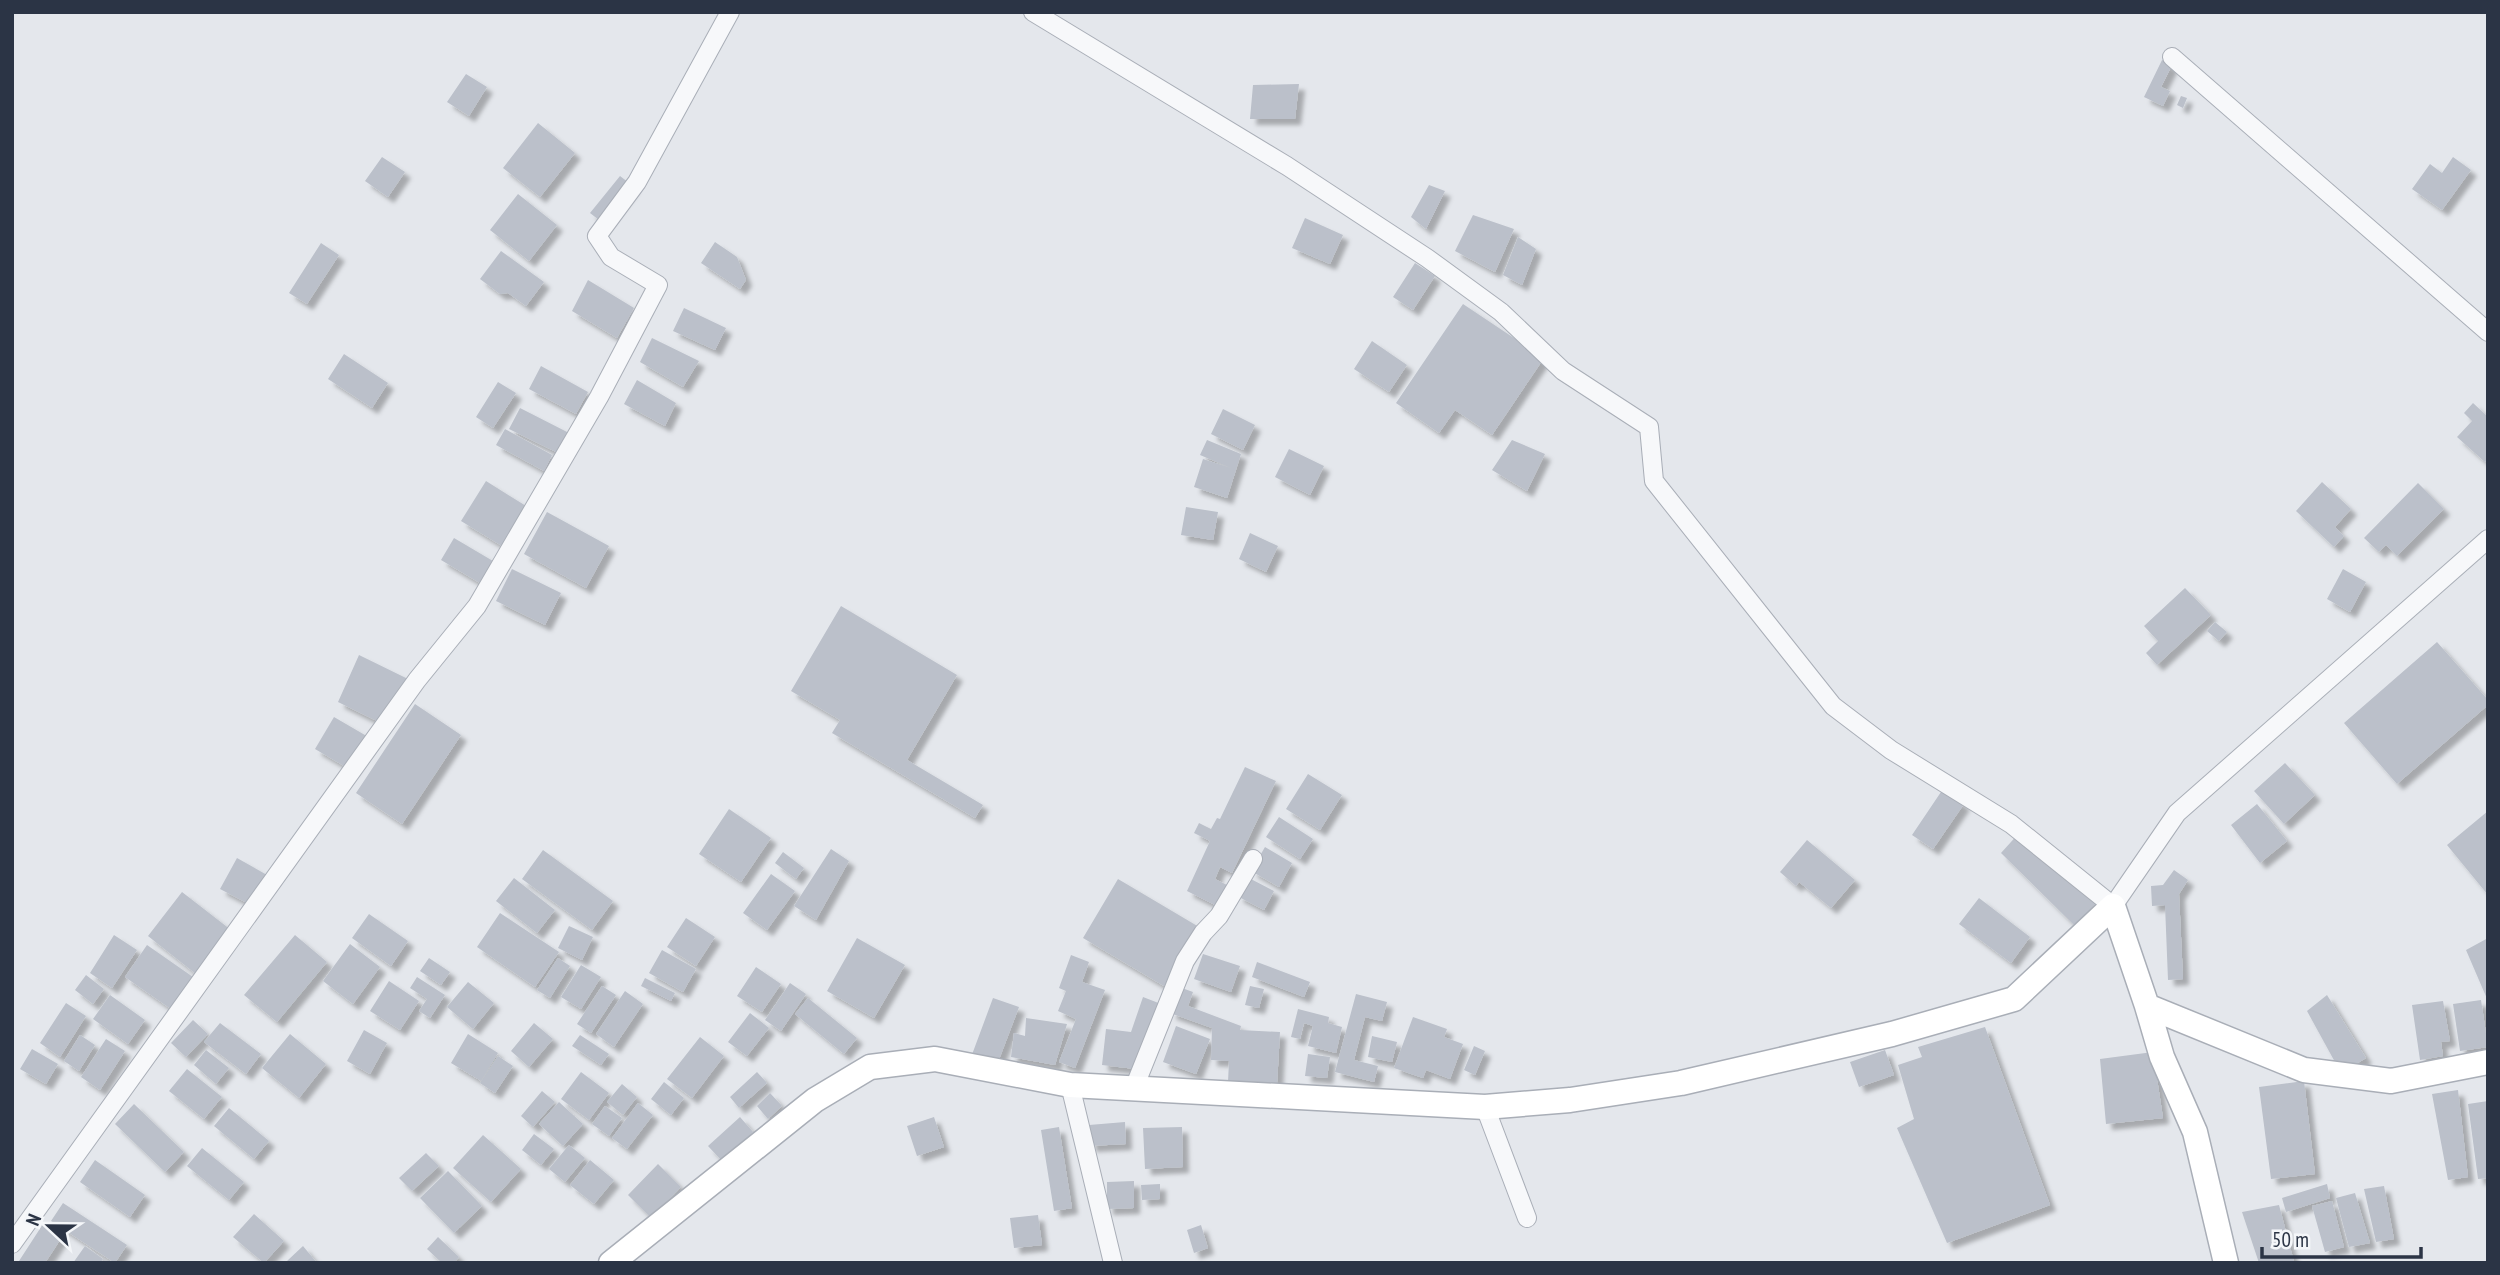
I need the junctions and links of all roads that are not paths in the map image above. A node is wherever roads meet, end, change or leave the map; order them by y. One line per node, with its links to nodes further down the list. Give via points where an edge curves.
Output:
1 (730, 12): 14 (street, via 637,182 597,236 611,257 658,285 477,606 417,680)
2 (1033, 12): 7 (street, via 1287,166 1427,258 1501,312 1563,371 1649,426 1654,481 1833,705 1891,750 2011,824)
3 (2172, 57): 4 (street)
4 (2488, 332)
5 (2488, 539): 7 (street, via 2177,813)
6 (1253, 859): 11 (street, via 1185,961)
7 (2113, 906): 8 (street); 12 (street, via 2014,999 1892,1034 1681,1083)
8 (2147, 1006): 9 (street, via 2304,1070 2391,1081); 17 (street, via 2162,1057 2195,1132)
9 (2488, 1062)
10 (1070, 1085): 11 (street); 15 (street, via 935,1059 870,1067 815,1100); 16 (street)
11 (1134, 1088): 12 (street)
12 (1485, 1107): 13 (street)
13 (1527, 1218)
14 (12, 1244)
15 (611, 1263)
16 (1113, 1263)
17 (2226, 1263)

